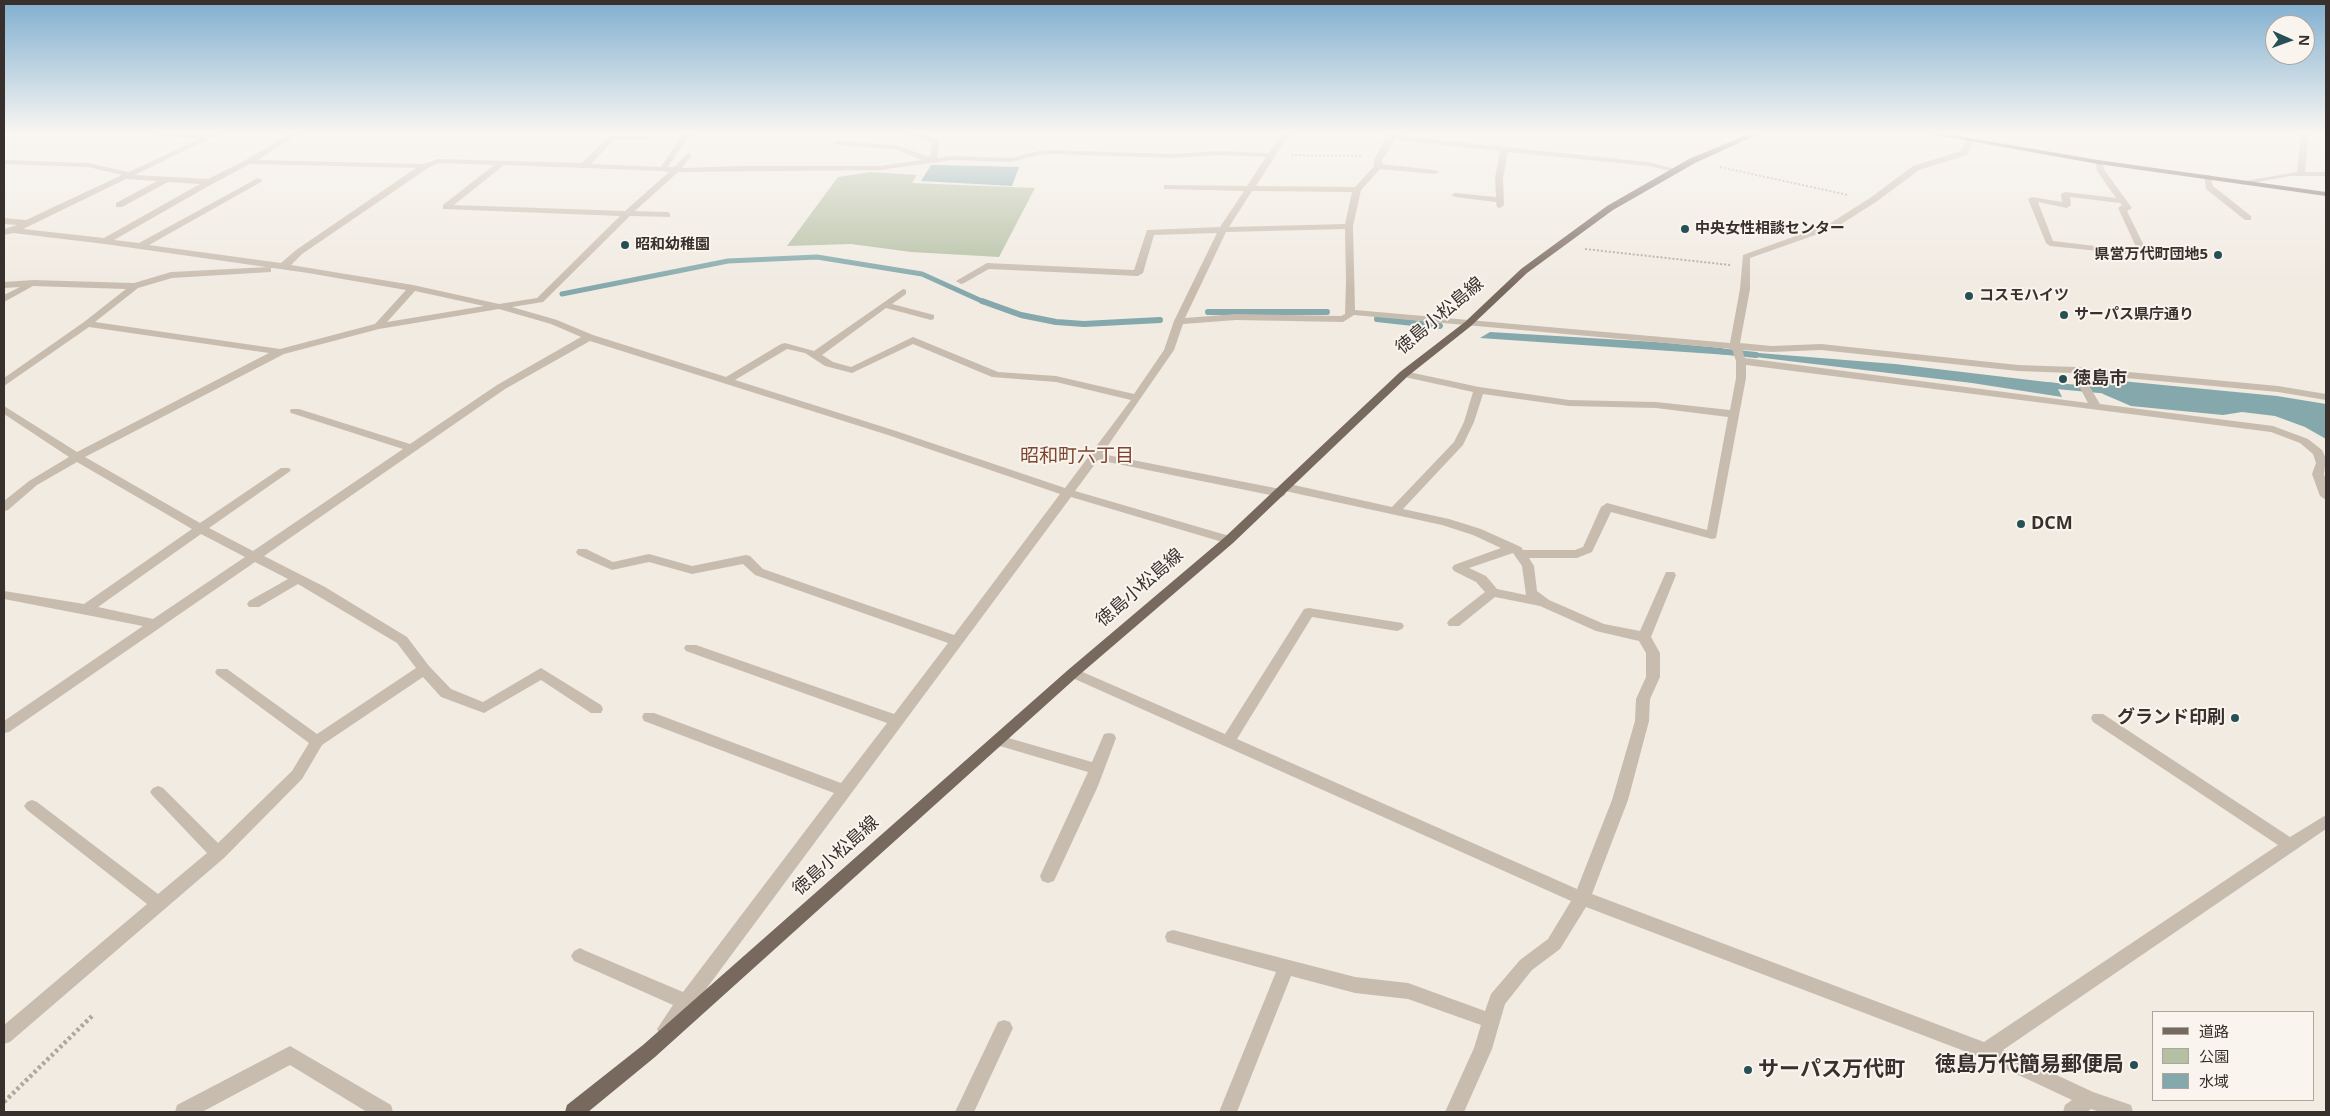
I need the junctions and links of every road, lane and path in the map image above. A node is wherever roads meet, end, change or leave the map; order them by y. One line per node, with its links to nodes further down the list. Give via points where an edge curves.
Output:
1 (105, 185): 29 (street)
2 (157, 185): 24 (street)
3 (205, 185): 33 (street)
4 (249, 185): 34 (street)
5 (397, 185): 36 (street, via 299,252)
6 (474, 185): 25 (street, via 446,207)
7 (658, 185): 25 (street)
8 (1252, 185): 18 (street)
9 (1361, 185): 19 (street)
10 (1500, 185): 21 (street, via 1500,202)
11 (1650, 185): 35 (main road, 徳島小松島線, via 1610,208)
12 (1804, 185): 22 (path)
13 (1893, 185): 22 (street)
14 (2112, 185): 23 (street)
15 (2208, 185): 27 (street)
16 (2260, 185): 20 (main road)
17 (1167, 187): 18 (street)
18 (1250, 189): 19 (street); 31 (street)
19 (1357, 190): 30 (street)
20 (2326, 194)
21 (1455, 195)
22 (1873, 200): 37 (street, via 1832,226 1746,256)
23 (2123, 201): 23 (street, via 2065,194 2067,205 2032,199 2050,243 2144,254 2122,208 2128,208)
24 (119, 205)
25 (626, 213): 26 (street); 47 (street, via 540,300)
26 (667, 215)
27 (2248, 218)
28 (4, 221): 29 (street)
29 (26, 223): 32 (street)
30 (1349, 226): 31 (street); 48 (street)
31 (1222, 231): 39 (street, via 1150,232 1138,273 987,266); 50 (street)
32 (7, 232): 33 (street)
33 (105, 242): 34 (street)
34 (140, 246): 36 (street)
35 (1558, 246): 37 (path); 52 (main road, 徳島小松島線, via 1524,271)
36 (283, 267): 38 (street)
37 (1746, 267): 56 (street)
38 (298, 268): 42 (street, via 171,275); 43 (street)
39 (961, 281)
40 (33, 283): 41 (street); 42 (street); 45 (street)
41 (4, 285)
42 (135, 286): 51 (street)
43 (413, 288): 47 (street); 53 (street)
44 (903, 292): 46 (street)
45 (4, 299)
46 (884, 305): 49 (street); 57 (street)
47 (497, 306): 53 (street); 54 (street, via 554,322)
48 (1350, 312): 50 (street, via 1343,319 1236,316); 52 (street)
49 (931, 317)
50 (1179, 321): 64 (street, via 1169,350)
51 (87, 324): 55 (street); 61 (street)
52 (1468, 324): 56 (street); 59 (main road, 徳島小松島線)
53 (378, 326): 55 (street)
54 (590, 337): 60 (street); 69 (street, via 501,387)
55 (280, 352): 70 (street)
56 (1739, 354): 58 (street, via 1821,347 2018,368); 65 (street); 68 (street, via 1742,378)
57 (814, 355): 60 (street, via 785,346); 64 (street, via 829,364 852,370 913,340 996,374 1056,379)
58 (2074, 370): 63 (street, via 2278,389); 65 (street)
59 (1404, 374): 62 (street); 73 (main road, 徳島小松島線)
60 (728, 380): 74 (street)
61 (4, 383)
62 (1479, 390): 68 (street, via 1569,403 1656,405); 77 (street, via 1459,443)
63 (2326, 397)
64 (1137, 398): 71 (street)
65 (2093, 402): 75 (street, via 2291,435 2318,452 2322,463 2318,474)
66 (4, 409): 70 (street)
67 (295, 411): 69 (street)
68 (1734, 414): 80 (street, via 1712,535 1607,507 1588,549 1577,554)
69 (412, 448): 82 (street)
70 (76, 456): 76 (street, via 33,483); 78 (street)
71 (1094, 456): 73 (street); 74 (street)
72 (285, 470): 78 (street)
73 (1282, 490): 77 (street); 79 (main road, 徳島小松島線)
74 (1066, 492): 79 (street); 94 (street)
75 (2326, 496)
76 (4, 507)
77 (1396, 510): 80 (street, via 1476,532)
78 (201, 529): 82 (street); 89 (street)
79 (1229, 540): 98 (main road, 徳島小松島線)
80 (1516, 551): 85 (street, via 1458,568 1481,579); 87 (street, via 1528,566 1531,593)
81 (582, 552): 94 (street, via 612,566 649,558 692,570 746,559 759,572)
82 (253, 557): 84 (street); 91 (street)
83 (1670, 575): 93 (street)
84 (298, 579): 88 (street); 96 (street, via 402,640)
85 (1493, 592): 87 (street); 90 (street)
86 (4, 595): 89 (street)
87 (1544, 603): 93 (street, via 1600,628)
88 (254, 604)
89 (86, 609): 91 (street)
90 (1454, 623)
91 (155, 624): 103 (street)
92 (1397, 626): 107 (street, via 1309,612)
93 (1644, 637): 116 (street, via 1653,653 1653,677 1643,699 1642,721 1620,800)
94 (958, 641): 102 (street)
95 (691, 648): 102 (street)
96 (424, 669): 99 (street, via 446,693 484,708 541,673); 106 (street)
97 (222, 672): 106 (street)
98 (1073, 673): 105 (main road, 徳島小松島線); 107 (street)
99 (596, 710)
100 (649, 717): 109 (street)
101 (2098, 718): 113 (street)
102 (897, 721): 109 (street)
103 (4, 728)
104 (1109, 738): 108 (street)
105 (998, 740): 108 (street); 126 (main road, 徳島小松島線)
106 (317, 741): 114 (street, via 297,775)
107 (1228, 741): 116 (street)
108 (1096, 769): 115 (street)
109 (846, 791): 121 (street)
110 (158, 792): 114 (street)
111 (32, 806): 117 (street)
112 (2326, 821): 113 (street)
113 (2290, 845): 127 (street)
114 (218, 853): 117 (street)
115 (1048, 876)
116 (1582, 898): 123 (street, via 1554,944 1526,965 1497,1000); 127 (street)
117 (159, 904): 125 (street)
118 (1173, 937): 120 (street)
119 (580, 956): 121 (street)
120 (1286, 968): 123 (street, via 1355,985 1408,991); 134 (street)
121 (686, 1002): 126 (street)
122 (92, 1016): 129 (path)
123 (1491, 1020): 135 (street, via 1483,1049)
124 (1004, 1028): 133 (street)
125 (4, 1036)
126 (649, 1051): 132 (main road, 徳島小松島線)
127 (1986, 1052): 128 (street)
128 (2088, 1099): 136 (street); 137 (street)
129 (4, 1102)
130 (184, 1112): 131 (street, via 290,1055)
131 (384, 1112)
132 (574, 1112)
133 (964, 1112)
134 (1228, 1112)
135 (1454, 1112)
136 (2072, 1112)
137 (2124, 1112)

